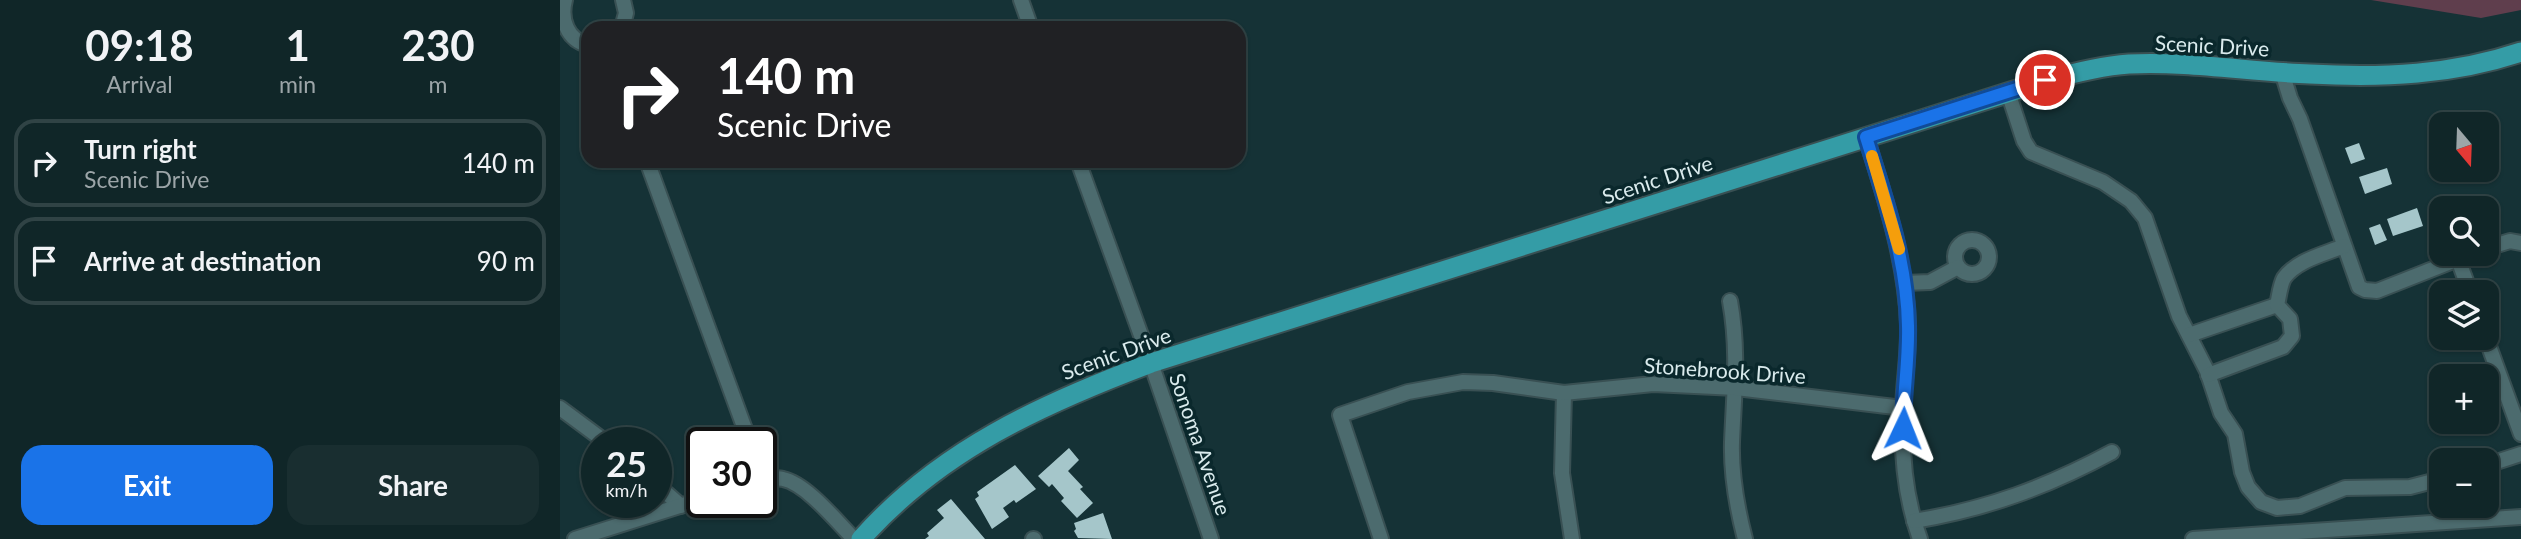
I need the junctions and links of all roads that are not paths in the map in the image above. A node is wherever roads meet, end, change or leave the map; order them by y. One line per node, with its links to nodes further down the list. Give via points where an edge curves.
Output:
1 (565, 0): 6 (street, via 566,30)
2 (623, 0): 4 (street)
3 (1021, 0): 5 (street)
4 (624, 21)
5 (1028, 21)
6 (581, 42)
7 (2521, 52): 8 (main road, Scenic Drive, via 2465,67 2396,76)
8 (2283, 72): 9 (main road, Scenic Drive, via 2129,64 2070,74); 15 (street)
9 (2008, 92): 10 (main road, Scenic Drive); 21 (street, via 2031,152 2103,182 2131,201 2145,218)
10 (1866, 137): 18 (street, via 1895,232); 23 (main road, Scenic Drive)
11 (650, 168): 30 (street)
12 (1081, 168): 23 (street, Sonoma Avenue)
13 (2521, 243): 14 (street)
14 (2499, 244)
15 (2344, 246): 16 (street, via 2359,287 2365,290 2377,290); 20 (street, via 2296,267 2283,279)
16 (2441, 266)
17 (1958, 267): 18 (street, via 1930,282)
18 (1905, 283): 28 (street, via 1908,326)
19 (1730, 301): 25 (street, via 1736,334)
20 (2277, 306): 21 (street); 24 (street, via 2290,319 2292,336 2283,348)
21 (2189, 335): 24 (street)
22 (2490, 350): 31 (street)
23 (1151, 363): 44 (main road, Scenic Drive, via 1074,392 993,433 912,490); 45 (street, Sonoma Avenue)
24 (2208, 374): 36 (street, via 2221,413 2235,434 2248,487 2261,502 2277,508 2300,506 2345,488 2410,487)
25 (1736, 388): 26 (street, Stonebrook Drive, via 1653,384); 28 (street, Stonebrook Drive); 48 (street, via 1734,482)
26 (1564, 393): 46 (street, Stonebrook Drive, via 1464,382 1408,392 1340,415); 47 (street, via 1562,473)
27 (560, 408): 29 (street)
28 (1903, 408): 41 (street, via 1903,449)
29 (586, 427)
30 (744, 427)
31 (2521, 434)
32 (2112, 452): 41 (street, via 2014,497)
33 (2521, 454): 34 (street)
34 (2499, 461)
35 (777, 478): 43 (street, via 793,482)
36 (2429, 482)
37 (672, 498): 39 (street)
38 (686, 504): 39 (street)
39 (681, 506): 42 (street)
40 (2521, 517): 50 (street)
41 (1913, 521): 49 (street)
42 (575, 539)
43 (854, 539)
44 (861, 539)
45 (1211, 539)
46 (1381, 539)
47 (1572, 539)
48 (1745, 539)
49 (1920, 539)
50 (2193, 539)

